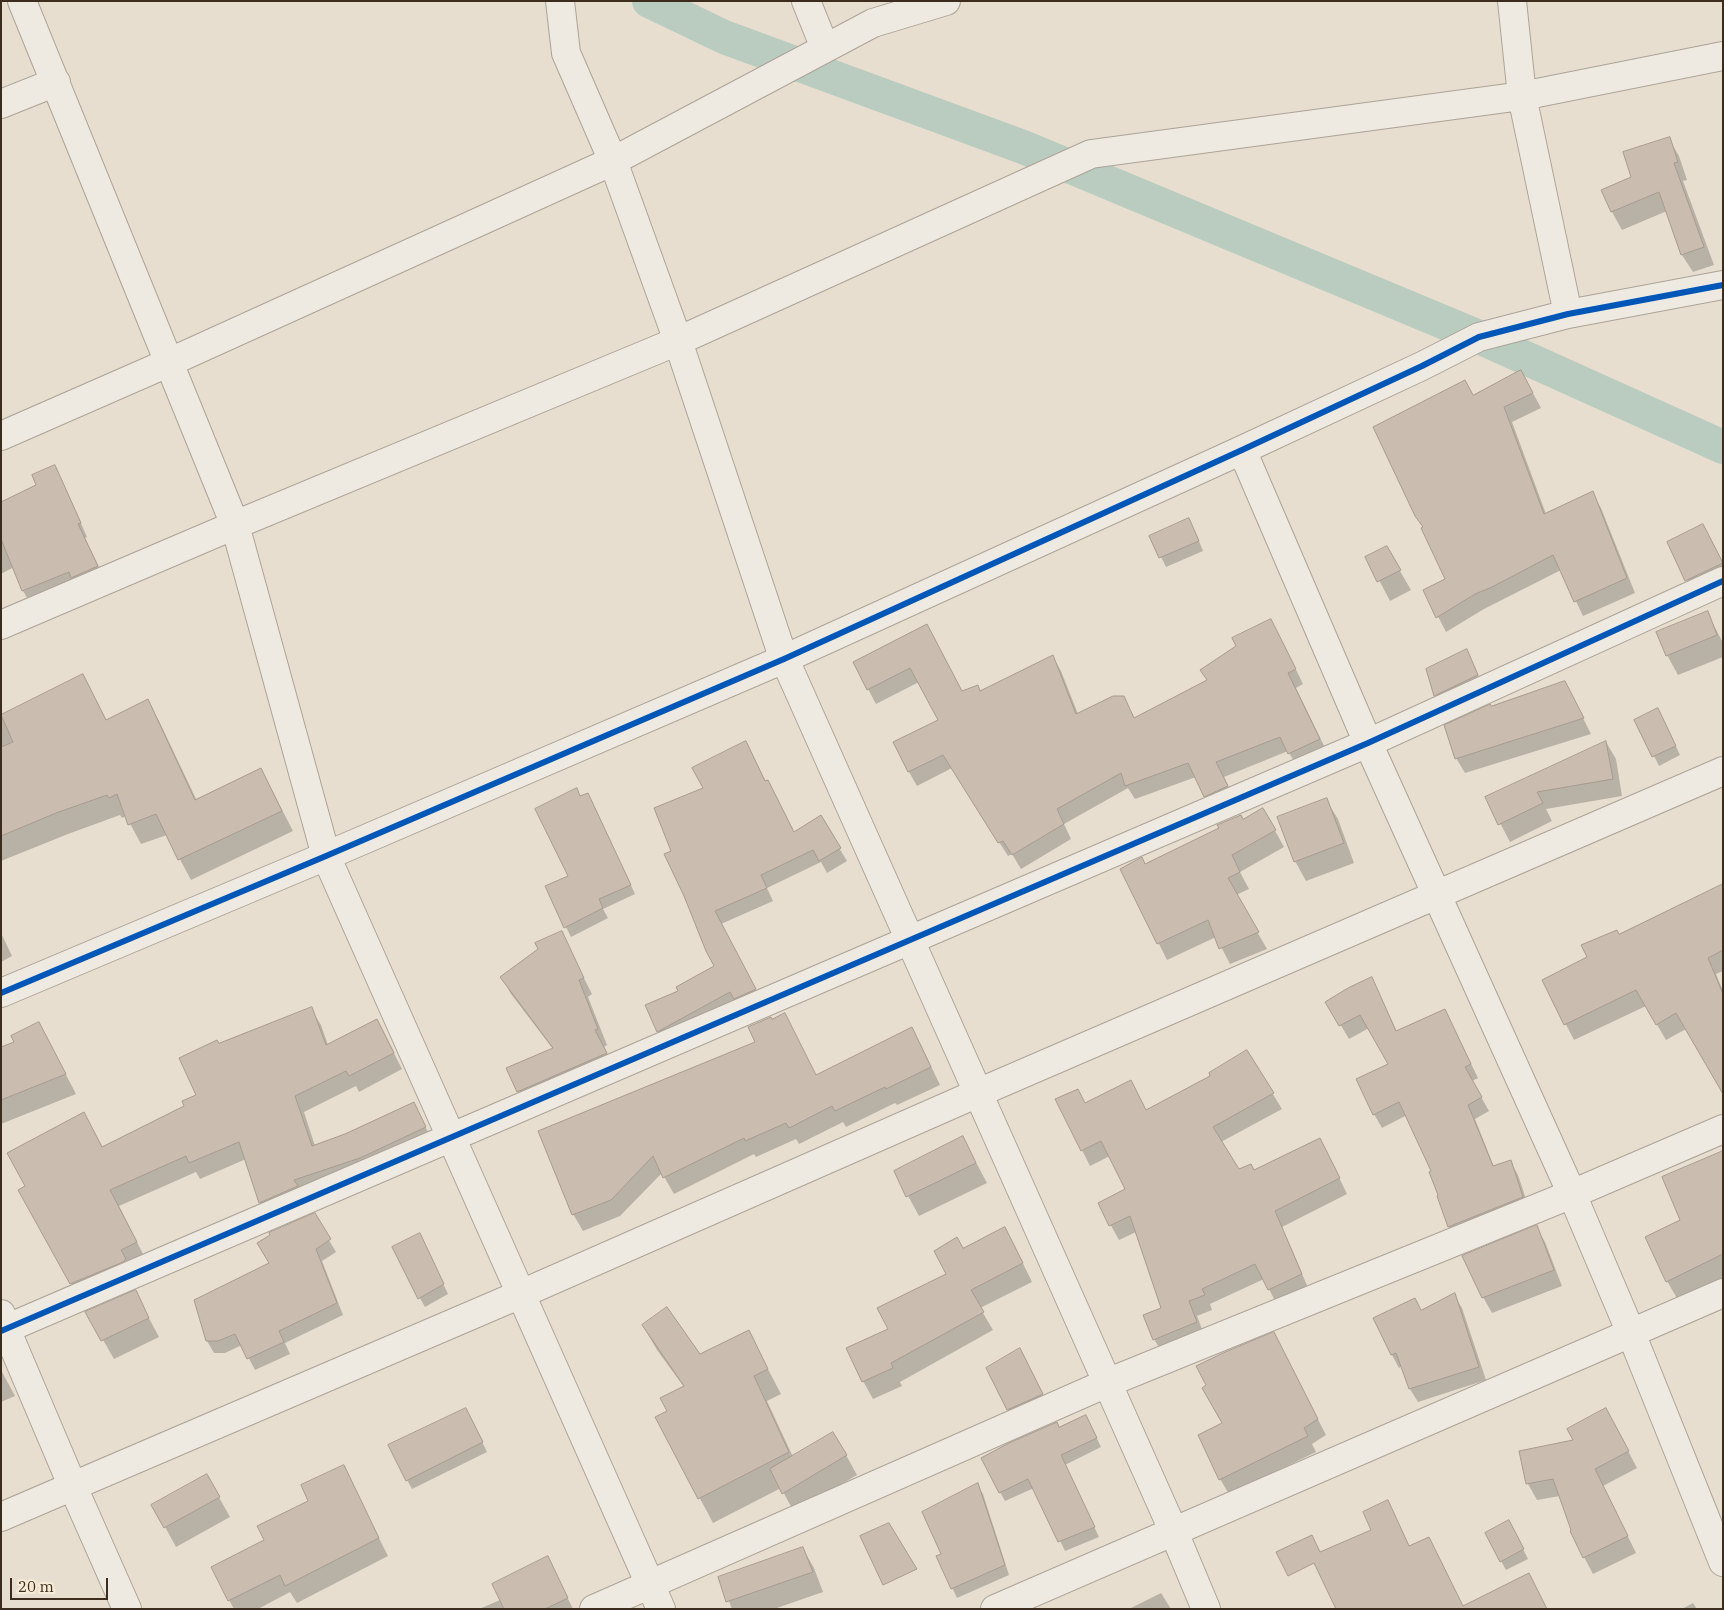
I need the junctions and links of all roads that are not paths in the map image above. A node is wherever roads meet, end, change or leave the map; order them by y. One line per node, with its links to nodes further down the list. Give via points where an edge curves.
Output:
1 (22, 1): 8 (street)
2 (560, 1): 11 (street, via 566,53)
3 (806, 1): 6 (street)
4 (946, 1): 6 (street, via 873,23)
5 (1512, 1): 9 (street)
6 (825, 48): 11 (street)
7 (1723, 56): 9 (street)
8 (56, 82): 10 (street); 15 (street)
9 (1522, 96): 13 (street); 14 (street, via 1091,154)
10 (1, 104)
11 (613, 161): 14 (street); 15 (street)
12 (1723, 285): 13 (street)
13 (1568, 314): 17 (street, via 1479,337)
14 (678, 341): 18 (street); 21 (street)
15 (170, 362): 16 (street); 18 (street)
16 (1, 436)
17 (1242, 450): 21 (street); 22 (street)
18 (235, 525): 20 (street); 24 (street)
19 (1723, 581): 22 (street)
20 (1, 625)
21 (784, 659): 24 (street); 26 (street)
22 (1368, 743): 25 (street); 26 (street)
23 (1723, 771): 25 (street)
24 (326, 856): 27 (street); 30 (street)
25 (1436, 895): 28 (street); 31 (street)
26 (910, 940): 28 (street); 30 (street)
27 (1, 993)
28 (978, 1093): 33 (street); 36 (street)
29 (1723, 1129): 31 (street)
30 (450, 1137): 33 (street); 34 (street)
31 (1572, 1194): 35 (street); 36 (street)
32 (1723, 1293): 35 (street)
33 (521, 1294): 37 (street); 41 (street)
34 (3, 1325): 37 (street)
35 (1631, 1333): 39 (street); 40 (street)
36 (1107, 1382): 39 (street); 41 (street)
37 (73, 1487): 38 (street); 42 (street)
38 (1, 1517)
39 (1173, 1530): 45 (street); 46 (street)
40 (1723, 1562)
41 (650, 1584): 43 (street); 44 (street)
42 (127, 1609)
43 (594, 1609)
44 (661, 1609)
45 (995, 1609)
46 (1206, 1609)

